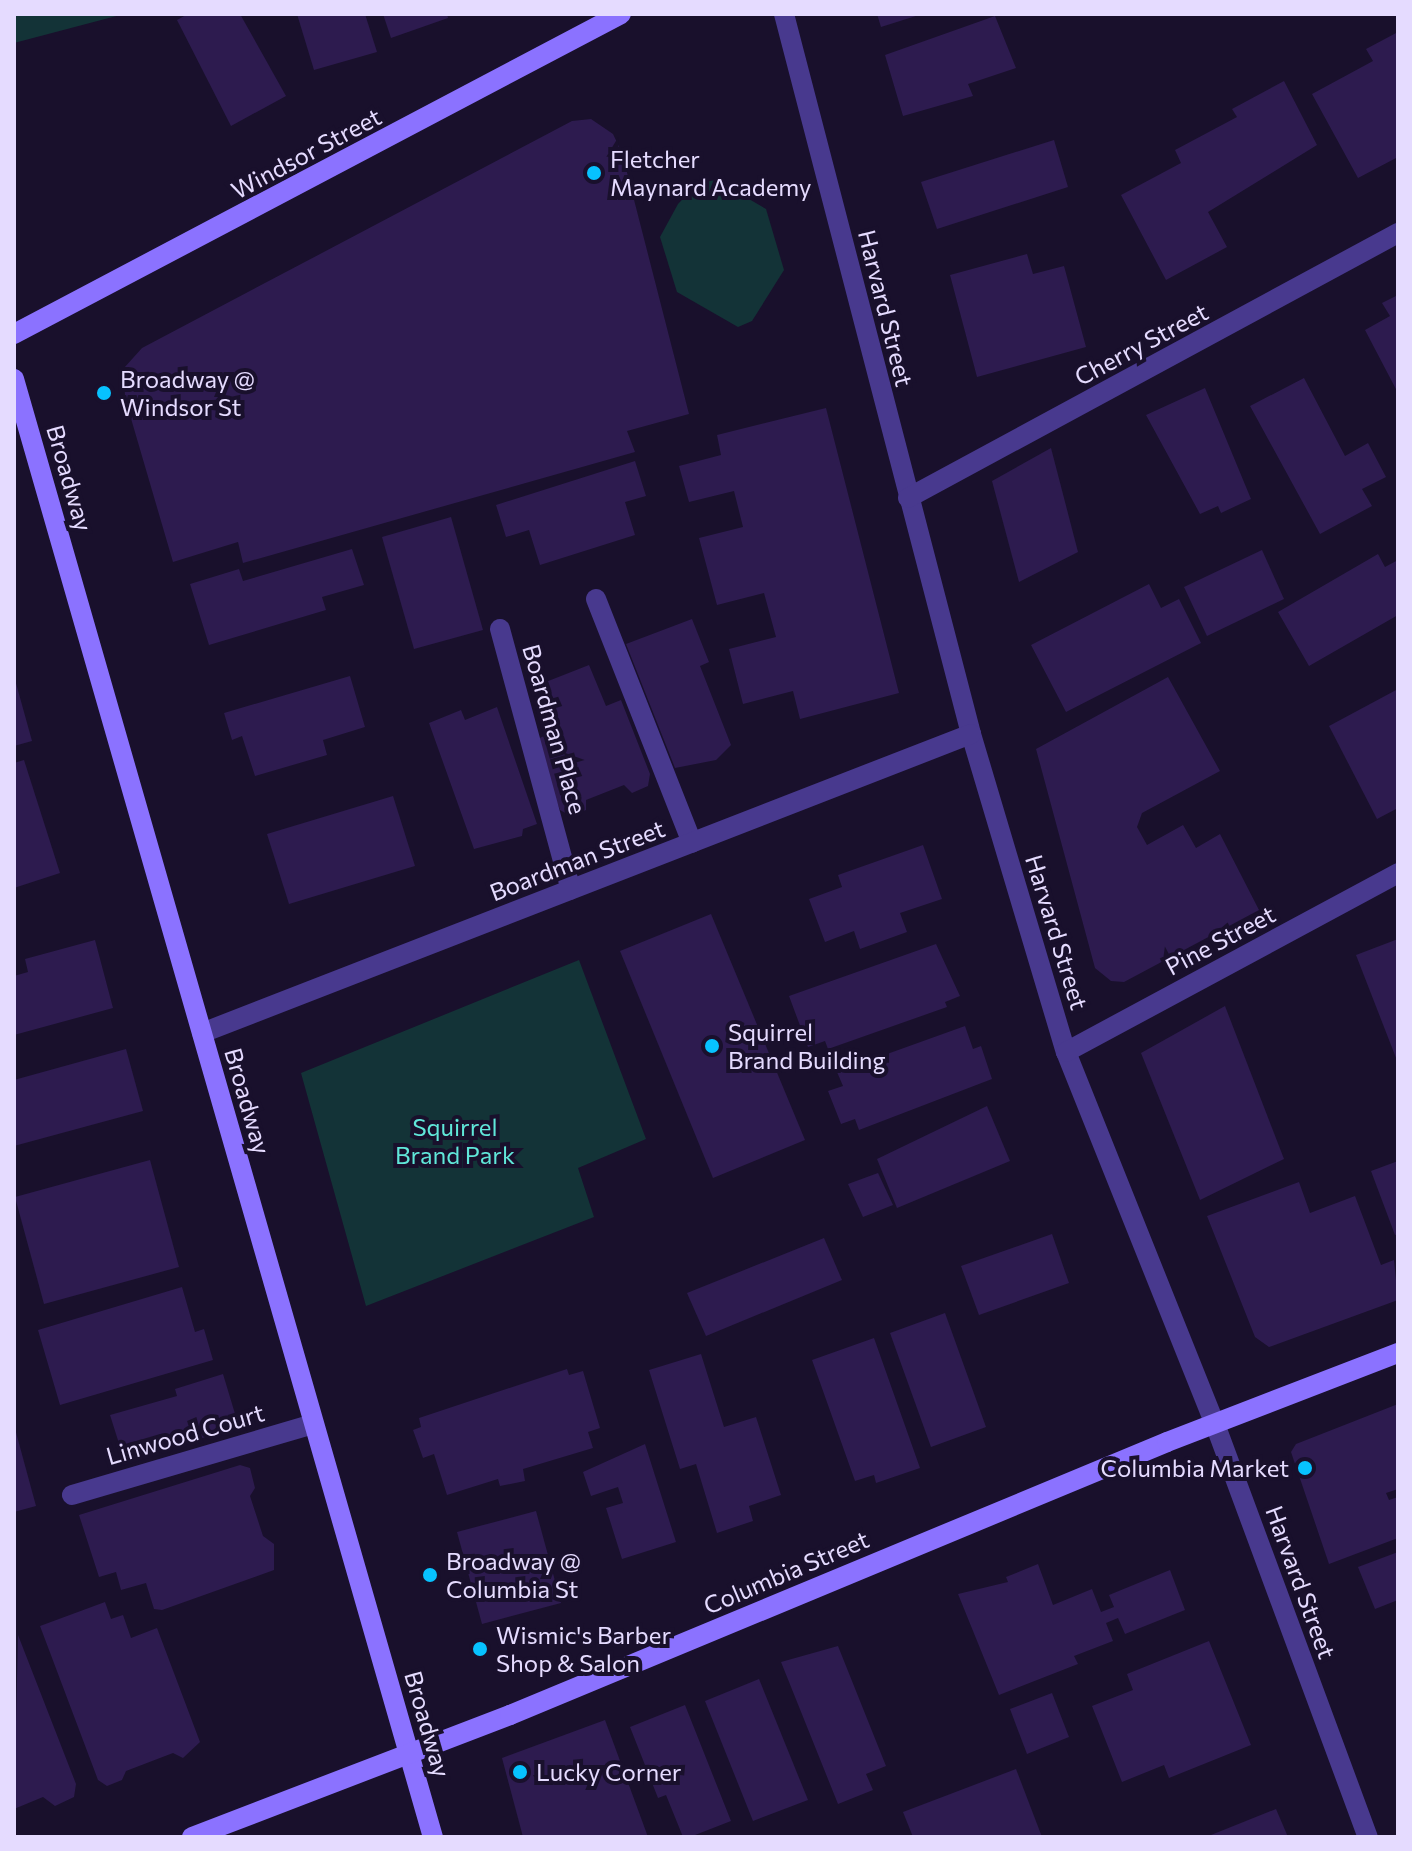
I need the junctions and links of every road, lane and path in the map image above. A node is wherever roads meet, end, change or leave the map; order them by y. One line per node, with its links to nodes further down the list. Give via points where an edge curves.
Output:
1 (621, 14): 4 (main road, Windsor Street)
2 (784, 14): 6 (street, Harvard Street)
3 (1398, 233): 6 (street, Cherry Street)
4 (14, 334)
5 (14, 379): 13 (main road, Broadway)
6 (908, 498): 9 (street, Harvard Street)
7 (596, 599): 10 (street)
8 (500, 629): 12 (street, Boardman Place)
9 (971, 734): 10 (street, Boardman Street); 14 (street, Harvard Street)
10 (692, 843): 12 (street, Boardman Street)
11 (1398, 873): 14 (street, Pine Street)
12 (571, 890): 13 (street, Boardman Street)
13 (202, 1033): 16 (main road, Broadway)
14 (1066, 1052): 17 (street, Harvard Street)
15 (1398, 1353): 17 (main road, Columbia Street)
16 (314, 1424): 18 (street, Linwood Court); 19 (main road, Broadway)
17 (1215, 1424): 19 (main road, Columbia Street, via 510,1715); 22 (street, Harvard Street)
18 (72, 1495)
19 (408, 1751): 20 (main road, Columbia Street); 21 (main road, Broadway)
20 (192, 1837)
21 (433, 1837)
22 (1368, 1837)

